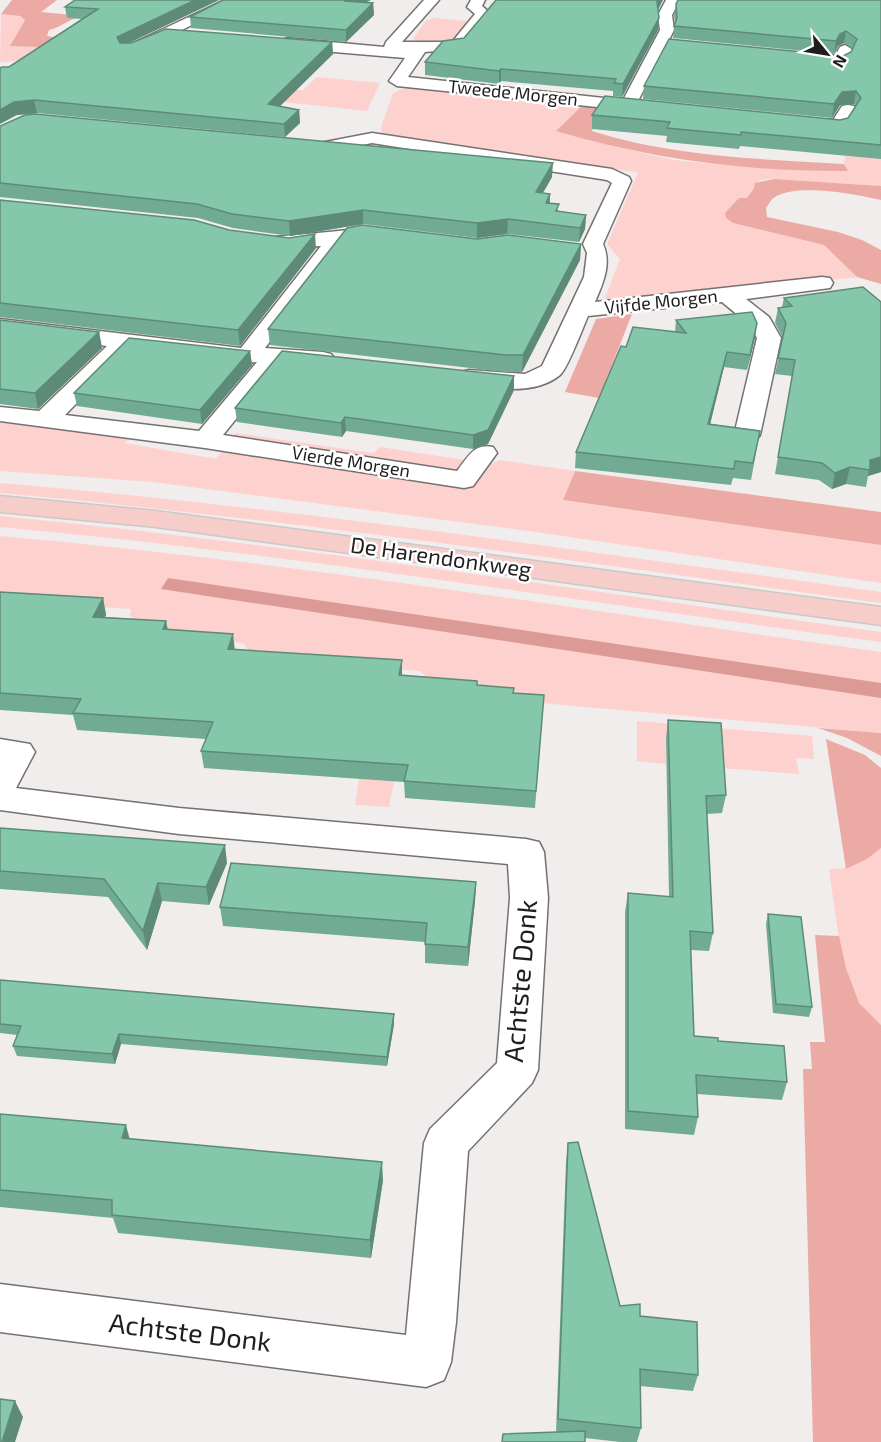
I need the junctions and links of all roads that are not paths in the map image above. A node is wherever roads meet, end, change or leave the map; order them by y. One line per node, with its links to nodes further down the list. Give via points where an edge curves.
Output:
1 (432, 0): 6 (street)
2 (478, 0): 7 (street, via 474,7 483,13)
3 (673, 0): 16 (street, via 665,15 667,44)
4 (203, 2): 5 (street)
5 (230, 2): 8 (street)
6 (419, 13): 7 (street); 11 (street)
7 (478, 21): 14 (street, via 457,46)
8 (166, 33): 9 (street); 12 (street)
9 (200, 36)
10 (268, 42): 11 (street)
11 (387, 48): 14 (street)
12 (128, 50)
13 (845, 50): 15 (street, via 841,61)
14 (418, 51): 16 (street, Tweede Morgen, via 397,81)
15 (785, 56)
16 (628, 105): 17 (street, Tweede Morgen)
17 (663, 108)
18 (848, 110): 19 (street, via 838,126)
19 (780, 120)
20 (284, 144): 25 (street, via 320,148 372,138 612,175 622,181 593,244)
21 (339, 236): 22 (street, via 363,232); 23 (street, via 290,244); 32 (street)
22 (408, 238)
23 (255, 240)
24 (575, 250): 25 (street)
25 (597, 253): 28 (street, via 595,277)
26 (822, 283): 27 (street)
27 (727, 295): 28 (street, Vijfde Morgen); 37 (street, Vijfde Morgen, via 761,322 769,338)
28 (579, 310): 34 (street, via 552,370 529,381)
29 (0, 326): 30 (street)
30 (124, 342): 32 (street); 36 (street)
31 (276, 354): 32 (street); 33 (street); 38 (street)
32 (247, 356)
33 (345, 362)
34 (448, 374)
35 (0, 414): 36 (street, Vierde Morgen)
36 (44, 422): 38 (street, Vierde Morgen)
37 (747, 435)
38 (205, 440): 39 (street, Vierde Morgen, via 464,480)
39 (484, 453)
40 (0, 504): 41 (main road, De Harendonkweg, via 168,520)
41 (881, 616)
42 (0, 751): 43 (street, via 18,752)
43 (0, 784)
44 (0, 798): 45 (street, Achtste Donk, via 179,821 526,852 529,898 517,1070 446,1143 426,1362)
45 (0, 1308)

